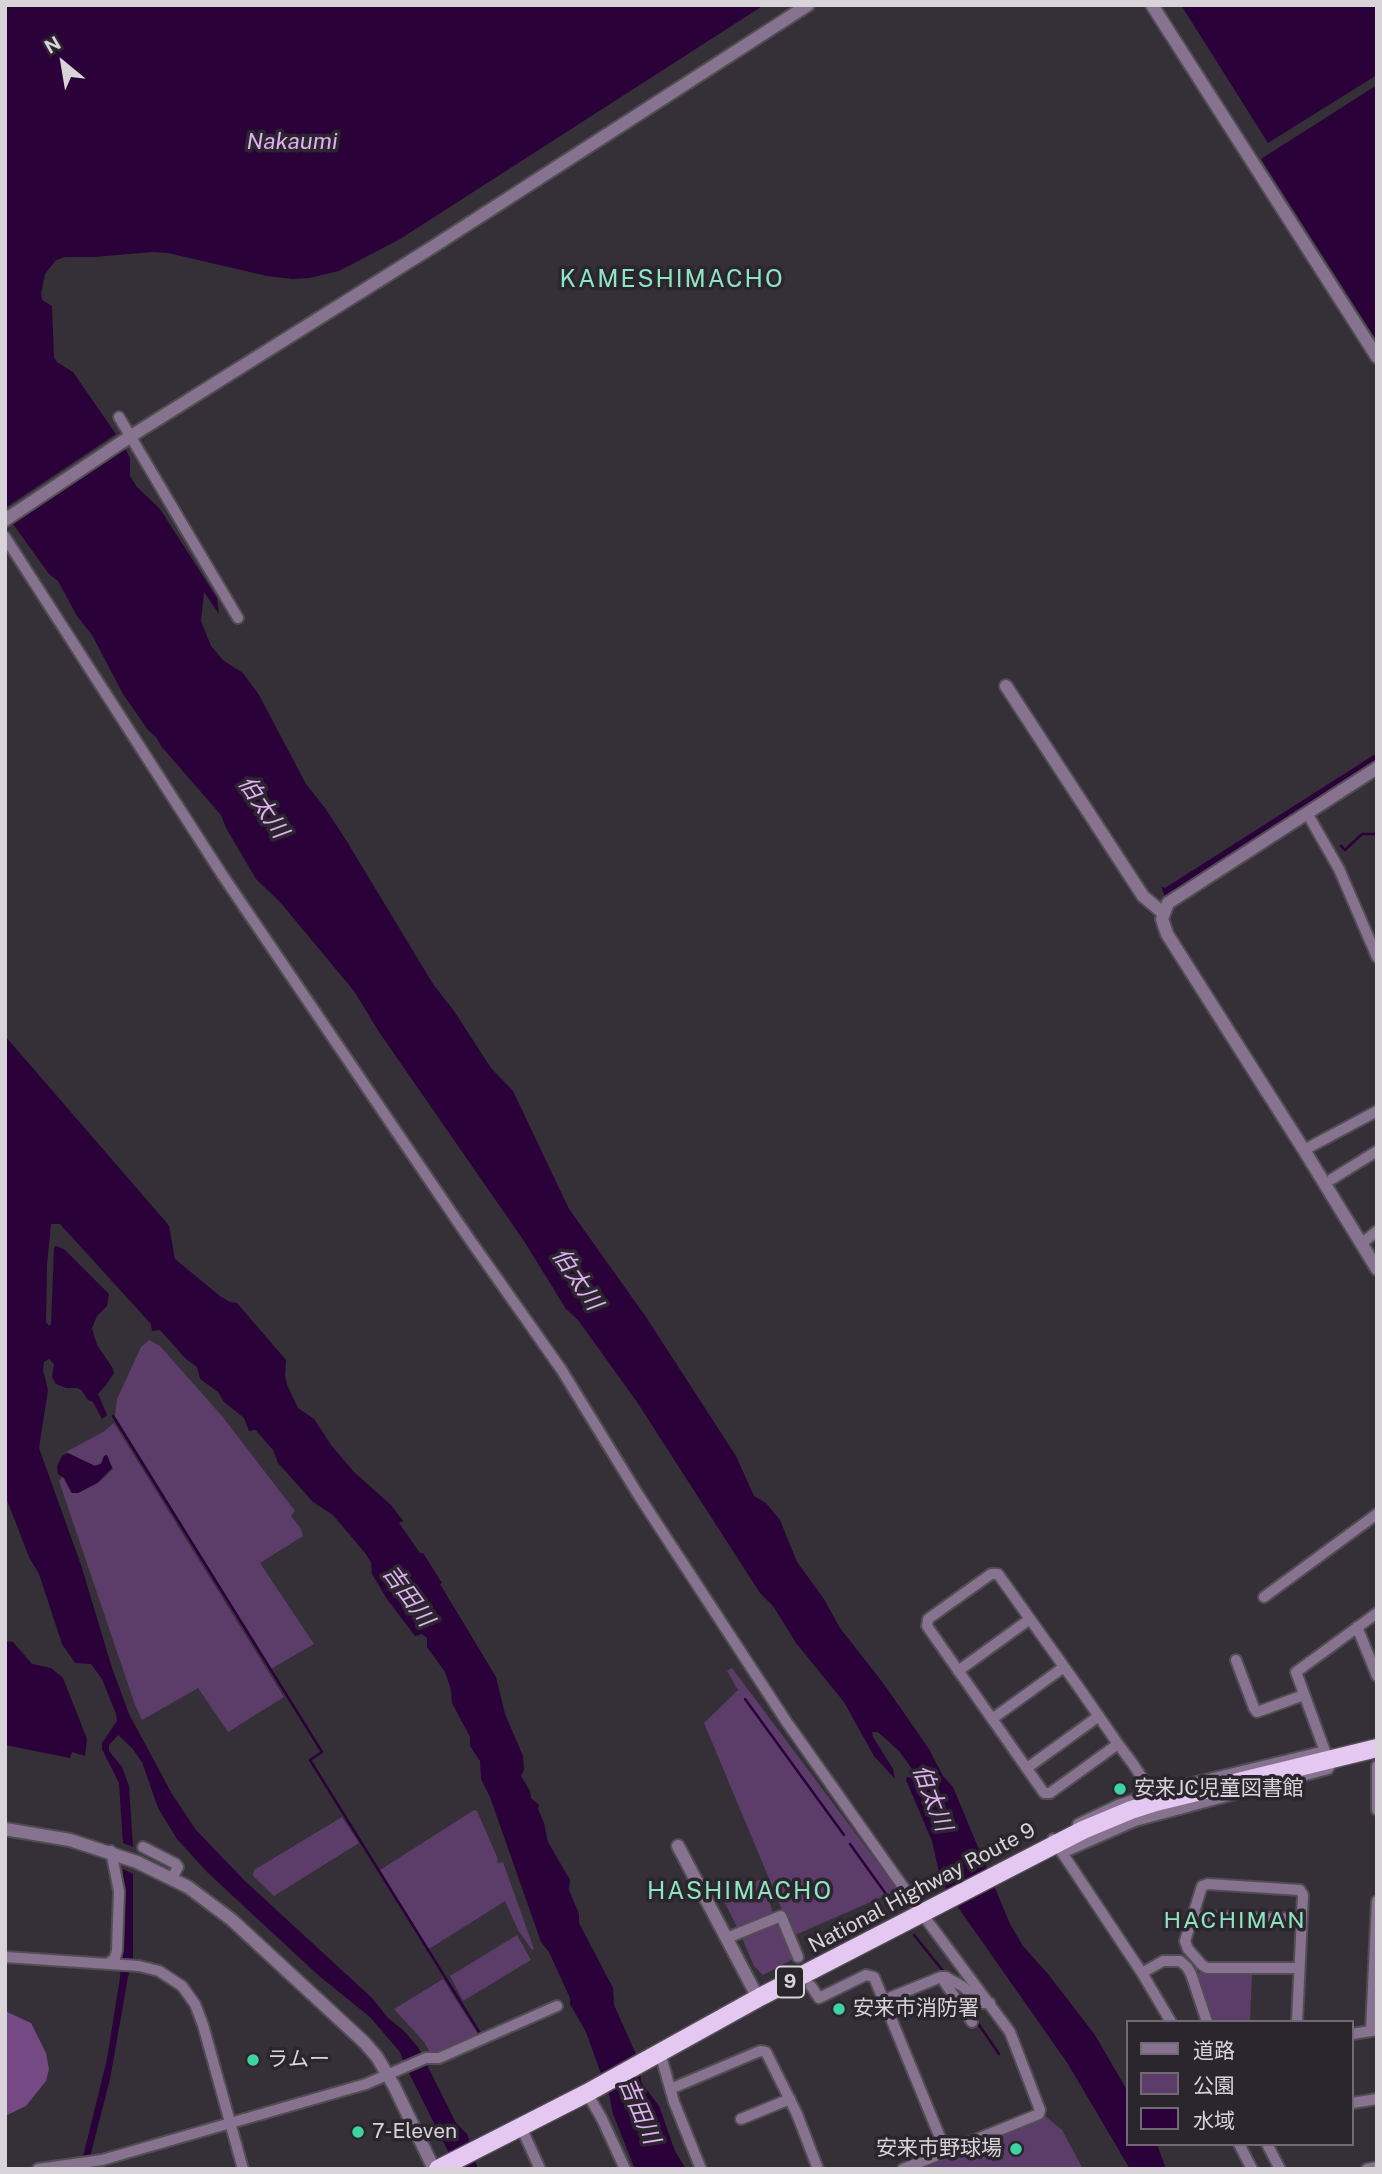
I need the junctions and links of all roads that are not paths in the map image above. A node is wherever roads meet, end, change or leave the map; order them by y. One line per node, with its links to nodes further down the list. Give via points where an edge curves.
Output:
1 (808, 5): 5 (street)
2 (1152, 5): 3 (street)
3 (1377, 356)
4 (119, 416): 5 (street)
5 (131, 436): 6 (street); 8 (street)
6 (5, 520)
7 (5, 537): 47 (street, via 223,876 561,1369 786,1721)
8 (238, 618)
9 (1006, 686): 12 (street, via 1143,896)
10 (1377, 768): 11 (street)
11 (1307, 813): 12 (street, via 1168,903); 13 (street, via 1339,869)
12 (1163, 913): 15 (street, via 1167,934)
13 (1377, 957)
14 (1377, 1111): 15 (street)
15 (1304, 1150): 19 (street)
16 (1377, 1151): 17 (street)
17 (1332, 1180)
18 (1377, 1231): 19 (street)
19 (1362, 1244): 20 (street)
20 (1377, 1269)
21 (1377, 1514): 22 (street)
22 (1264, 1597)
23 (1377, 1613): 25 (street)
24 (1030, 1619): 27 (street); 28 (street); 28 (street, via 998,1574 990,1574 928,1619 927,1626)
25 (1357, 1627): 29 (street); 30 (street, via 1296,1672)
26 (1236, 1660): 30 (street, via 1257,1712)
27 (1064, 1667): 31 (street); 32 (street)
28 (958, 1671): 32 (street)
29 (1377, 1676)
30 (1304, 1695): 35 (street)
31 (1099, 1716): 33 (street); 37 (street)
32 (992, 1719): 37 (street)
33 (1118, 1744): 37 (street, via 1050,1793 1044,1793); 38 (street)
34 (1377, 1748): 35 (highway, National Highway Route 9 / 9)
35 (1326, 1755): 38 (street); 43 (highway, National Highway Route 9 / 9, via 1131,1810); 43 (street, via 1326,1770 1156,1812)
36 (1377, 1766): 39 (street)
37 (1027, 1768)
38 (1151, 1794): 43 (street, via 1055,1835)
39 (1377, 1810)
40 (5, 1829): 44 (street)
41 (678, 1846): 50 (street)
42 (143, 1847): 45 (street, via 177,1866)
43 (1056, 1848): 47 (highway, National Highway Route 9 / 9); 55 (street)
44 (115, 1853): 45 (street); 53 (street, via 119,1904)
45 (172, 1878): 69 (street, via 254,1939 364,2042)
46 (1377, 1901): 66 (street)
47 (925, 1914): 58 (highway, National Highway Route 9 / 9); 60 (street)
48 (1192, 1916): 49 (street); 49 (street, via 1201,1888 1208,1884 1299,1889 1303,1895); 54 (street, via 1186,1944 1205,1967)
49 (1301, 1919): 54 (street)
50 (727, 1938): 52 (street, via 781,1916); 58 (street)
51 (5, 1957): 53 (street)
52 (799, 1957)
53 (114, 1964): 76 (street, via 167,1975 188,1993 203,2025)
54 (1299, 1968): 64 (street)
55 (1142, 1973): 62 (street); 63 (street, via 1163,1961 1180,1961 1187,1967)
56 (940, 1977): 59 (street); 60 (street, via 956,1982 982,2003); 65 (street)
57 (811, 1986): 59 (street, via 819,1998 872,1975)
58 (758, 1998): 68 (highway, National Highway Route 9 / 9)
59 (884, 2000): 80 (street)
60 (990, 2003): 80 (street, via 1010,2032 1039,2114)
61 (557, 2006): 69 (street, via 439,2058 424,2059)
62 (1170, 2020)
63 (1206, 2020)
64 (1297, 2020)
65 (972, 2022)
66 (1374, 2030): 67 (street)
67 (1354, 2034)
68 (658, 2054): 71 (highway, National Highway Route 9 / 9); 87 (street)
69 (388, 2075): 76 (street); 81 (street, via 428,2152)
70 (675, 2087): 72 (street, via 763,2051)
71 (590, 2091): 77 (highway, National Highway Route 9 / 9); 86 (street)
72 (790, 2099): 75 (street); 88 (street)
73 (1377, 2099): 74 (street)
74 (1354, 2103)
75 (741, 2119)
76 (229, 2123): 83 (street, via 102,2160); 84 (street)
77 (521, 2127): 81 (highway, National Highway Route 9 / 9); 85 (street)
78 (1240, 2146): 90 (street)
79 (1268, 2146): 91 (street)
80 (946, 2152): 89 (street)
81 (442, 2166)
82 (1377, 2167): 92 (street)
83 (38, 2169)
84 (243, 2169)
85 (540, 2169)
86 (625, 2169)
87 (701, 2169)
88 (818, 2169)
89 (903, 2169)
90 (1252, 2169)
91 (1280, 2169)
92 (1367, 2169)

